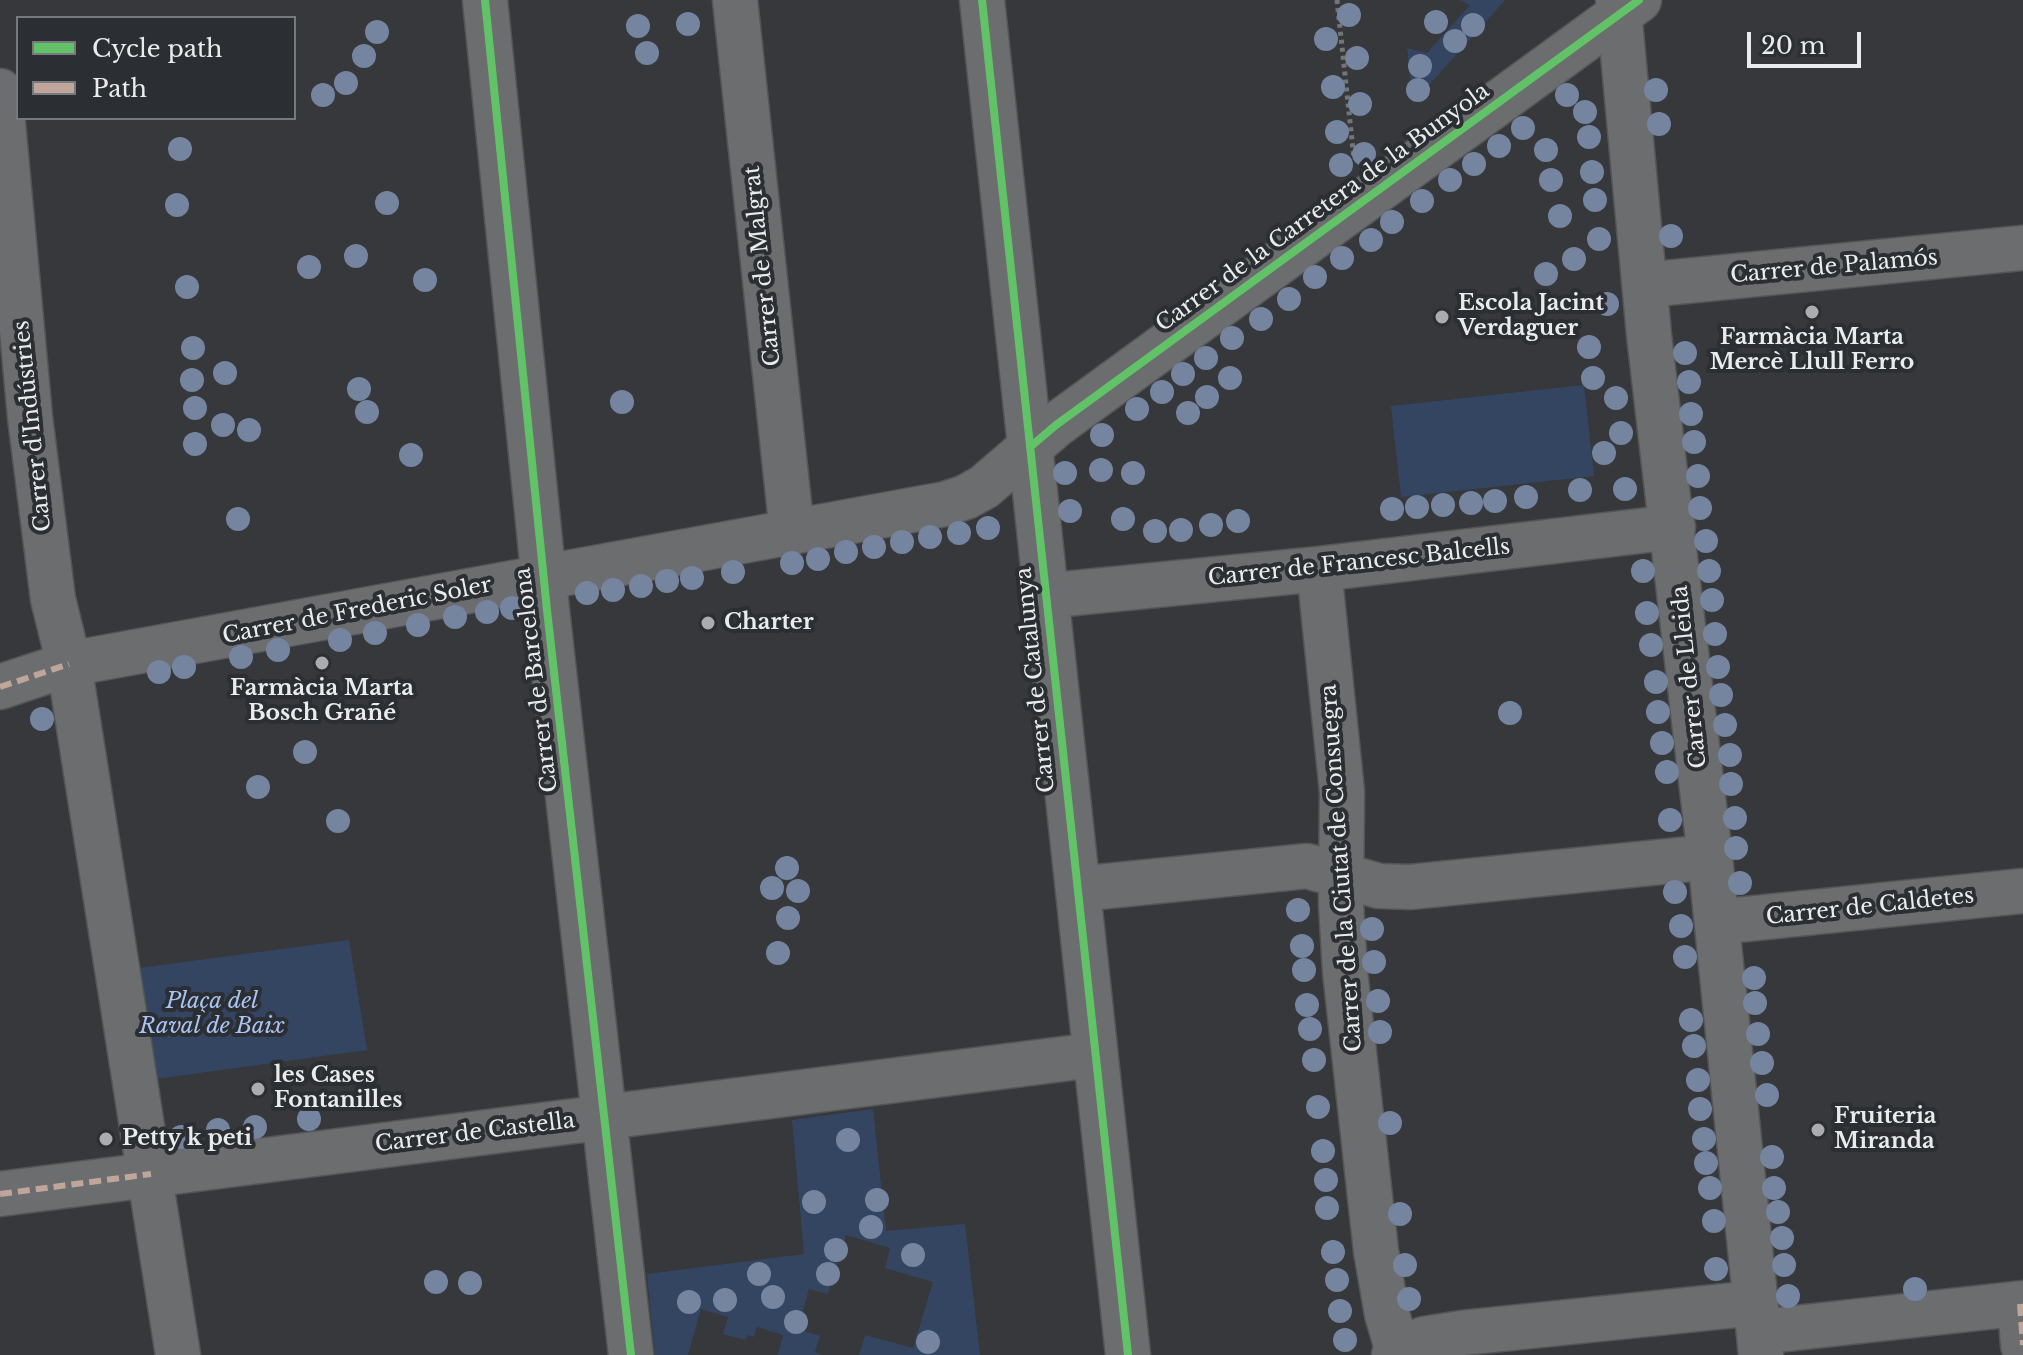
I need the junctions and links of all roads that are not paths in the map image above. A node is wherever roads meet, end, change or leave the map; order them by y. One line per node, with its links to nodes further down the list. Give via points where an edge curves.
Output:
1 (485, 0): 12 (street, Carrer de Barcelona)
2 (735, 0): 10 (street, Carrer de Malgrat)
3 (982, 0): 8 (street, Carrer de Catalunya)
4 (1626, 5): 7 (street, Carrer de Lleida); 8 (street, Carrer de la Carretera de la Bunyola)
5 (0, 91): 14 (street, Carrer d'Indústries, via 32,432 53,599)
6 (2023, 248): 7 (street, Carrer de Palamós)
7 (1645, 285): 9 (street, Carrer de Lleida)
8 (1030, 447): 10 (street, Carrer de Frederic Soler, via 966,497); 13 (street, Carrer de Catalunya)
9 (1673, 527): 11 (street, Carrer de Francesc Balcells); 16 (street, Carrer de Lleida)
10 (792, 532): 12 (street, Carrer de Frederic Soler)
11 (1319, 569): 13 (street, Carrer de Francesc Balcells); 17 (street, Carrer de la Ciutat de Consuegra, via 1342,792)
12 (543, 577): 14 (street, Carrer de Frederic Soler); 22 (street, Carrer de Barcelona)
13 (1044, 596): 18 (street, Carrer de Catalunya)
14 (69, 664): 15 (street, Carrer de Frederic Soler); 23 (street, Carrer d'Indústries)
15 (0, 687)
16 (1710, 857): 17 (street, via 1410,887 1379,886); 20 (street, Carrer de Lleida)
17 (1342, 874): 18 (street, via 1307,866); 27 (street, Carrer de la Ciutat de Consuegra, via 1345,971 1376,1251)
18 (1078, 889): 21 (street, Carrer de Catalunya)
19 (2023, 891): 20 (street, Carrer de Caldetes)
20 (1717, 922): 26 (street, Carrer de Lleida)
21 (1094, 1055): 22 (street, Carrer de Castella); 30 (street, Carrer de Catalunya)
22 (606, 1116): 23 (street, Carrer de Castella); 29 (street, Carrer de Barcelona)
23 (151, 1174): 24 (street, Carrer de Castella); 28 (street, Carrer d'Indústries)
24 (0, 1194)
25 (2022, 1317): 26 (street)
26 (1758, 1330): 27 (street, via 1462,1333 1424,1339)
27 (1397, 1354)
28 (178, 1355)
29 (631, 1355)
30 (1128, 1355)

